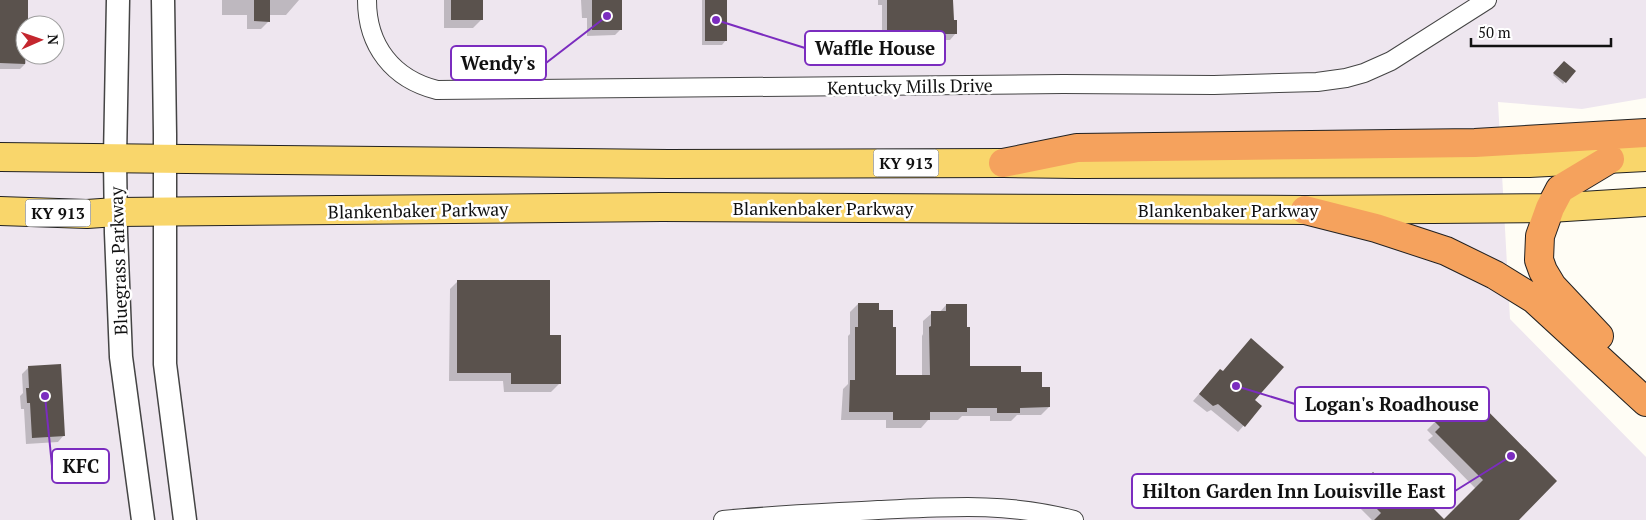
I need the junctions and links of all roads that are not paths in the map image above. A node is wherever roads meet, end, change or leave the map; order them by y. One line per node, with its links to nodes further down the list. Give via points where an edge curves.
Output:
1 (118, 0): 8 (street, Bluegrass Parkway)
2 (163, 0): 9 (street)
3 (367, 0): 4 (street, Kentucky Mills Drive, via 373,37 389,63 407,79 437,90 1317,82 1346,78 1391,62)
4 (1487, 0)
5 (1646, 133): 11 (highway, via 1476,143 1076,148)
6 (1646, 156): 10 (main road, KY 913)
7 (0, 157): 8 (main road, KY 913)
8 (115, 158): 9 (main road, KY 913); 16 (street, Bluegrass Parkway)
9 (165, 158): 11 (main road, KY 913, via 668,164); 17 (street)
10 (1610, 159): 11 (main road, KY 913, via 1519,163); 13 (highway, via 1560,189)
11 (1003, 163)
12 (1646, 202): 13 (main road, Blankenbaker Parkway / KY 913)
13 (1550, 208): 14 (main road, Blankenbaker Parkway / KY 913); 18 (highway, via 1540,236 1539,260 1543,271 1552,286)
14 (1305, 210): 17 (main road, Blankenbaker Parkway / KY 913, via 662,207); 19 (highway, via 1437,248 1495,275 1534,299)
15 (0, 211): 16 (main road, Blankenbaker Parkway / KY 913)
16 (116, 212): 17 (main road, Blankenbaker Parkway / KY 913); 20 (street, Bluegrass Parkway, via 121,357)
17 (166, 212): 21 (street, via 164,364)
18 (1646, 390)
19 (1646, 402)
20 (143, 520)
21 (185, 520)
22 (723, 520): 23 (street, via 972,506 1012,508)
23 (1074, 520)

